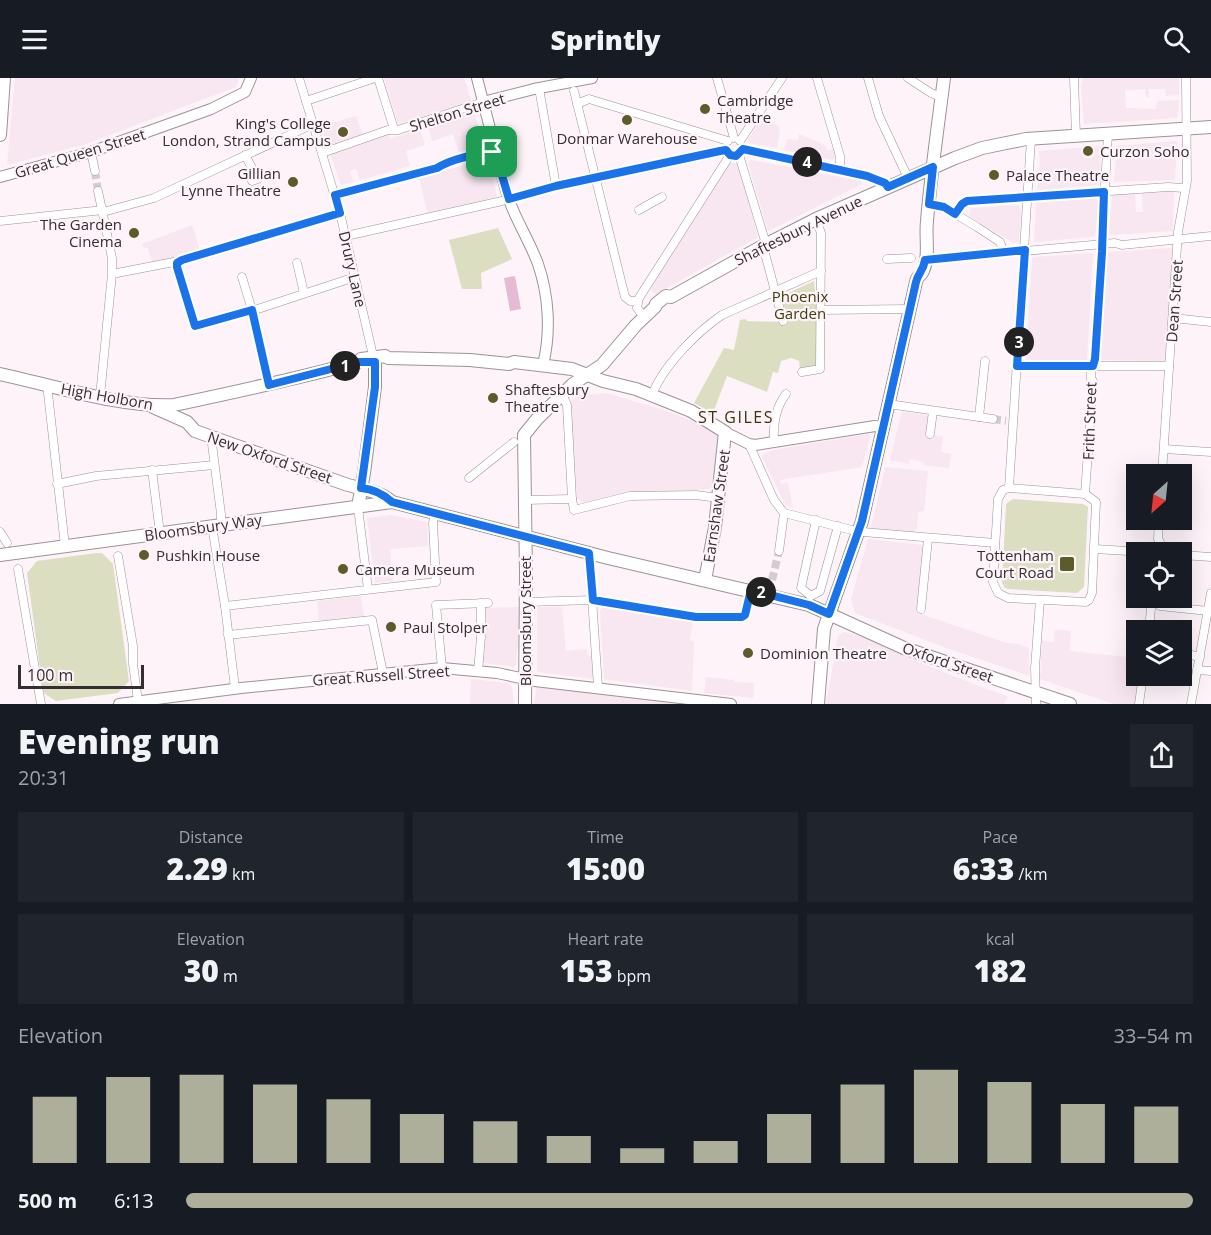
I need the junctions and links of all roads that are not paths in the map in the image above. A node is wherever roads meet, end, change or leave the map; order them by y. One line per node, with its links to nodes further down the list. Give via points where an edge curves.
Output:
1 (4, 78): 26 (main road)
2 (251, 78): 30 (street, Great Queen Street, via 247,90 236,98)
3 (299, 78): 18 (street, Drury Lane)
4 (376, 78): 18 (street); 23 (street)
5 (477, 78): 19 (street)
6 (592, 78): 15 (street, Shelton Street)
7 (717, 78): 29 (street)
8 (782, 78): 29 (street)
9 (818, 78): 36 (street, via 840,156)
10 (868, 78): 40 (street, via 879,116)
11 (908, 78): 17 (street)
12 (944, 78): 17 (main road)
13 (1074, 78): 27 (street)
14 (1186, 78): 24 (street, Dean Street)
15 (571, 84): 16 (street, Shelton Street); 20 (street)
16 (539, 88): 19 (street, Shelton Street); 42 (street)
17 (941, 98): 35 (main road)
18 (306, 101): 21 (street, Drury Lane)
19 (483, 102): 23 (street, Shelton Street); 32 (street, via 494,144)
20 (577, 104): 29 (street, via 589,99); 39 (street)
21 (313, 124): 34 (street); 47 (street, Drury Lane)
22 (1211, 127): 24 (main road, Shaftesbury Avenue)
23 (394, 129): 31 (street, Shelton Street)
24 (1186, 130): 25 (main road, Shaftesbury Avenue); 44 (street, Dean Street)
25 (1108, 134): 27 (main road, Shaftesbury Avenue); 46 (street, Frith Street)
26 (0, 135)
27 (1076, 136): 28 (main road, Shaftesbury Avenue)
28 (1031, 139): 35 (main road, Shaftesbury Avenue, via 988,147); 49 (street)
29 (737, 145): 33 (street); 33 (street); 36 (street); 63 (street)
30 (91, 152): 37 (street); 38 (street, Great Queen Street)
31 (325, 152)
32 (492, 152): 47 (street); 50 (street, via 498,162)
33 (728, 153): 39 (street); 78 (street)
34 (245, 155): 41 (street, via 258,179); 53 (street, via 154,198)
35 (933, 167): 40 (main road, Shaftesbury Avenue); 51 (main road)
36 (837, 169): 43 (street, via 882,181)
37 (95, 171)
38 (0, 177)
39 (595, 178): 42 (street); 78 (street, via 625,297)
40 (908, 178): 43 (main road, Shaftesbury Avenue)
41 (252, 181)
42 (556, 186): 50 (street)
43 (888, 187): 56 (main road, Shaftesbury Avenue)
44 (1184, 188): 46 (street); 61 (street, Dean Street)
45 (98, 191): 53 (street)
46 (1104, 192): 49 (street); 62 (street, Frith Street)
47 (335, 195): 54 (street, Drury Lane)
48 (662, 197): 52 (street)
49 (1028, 197): 55 (street, via 964,201); 64 (street)
50 (504, 200): 58 (street); 91 (street, via 533,253 542,280 548,333)
51 (929, 204): 55 (street); 59 (main road)
52 (639, 210)
53 (103, 211): 57 (street); 100 (street, via 112,274)
54 (340, 213): 58 (street, Drury Lane); 69 (street)
55 (955, 214): 65 (street, via 1000,242)
56 (816, 219): 63 (main road, Shaftesbury Avenue); 71 (street, via 821,233)
57 (0, 221)
58 (346, 236): 86 (street, Drury Lane)
59 (925, 236): 68 (main road); 73 (main road, via 916,258)
60 (1211, 236): 61 (street)
61 (1178, 240): 62 (street); 83 (street, Dean Street)
62 (1102, 244): 64 (street); 89 (street, Frith Street)
63 (765, 245): 76 (street); 82 (main road, Shaftesbury Avenue, via 671,297)
64 (1025, 250): 65 (street); 88 (street)
65 (1004, 253): 68 (street)
66 (911, 258): 67 (street)
67 (887, 259)
68 (925, 260): 73 (main road, via 923,271)
69 (179, 261): 72 (street); 80 (street, via 177,267 195,326)
70 (297, 263): 77 (street)
71 (821, 271): 76 (street); 81 (street)
72 (117, 273)
73 (917, 276): 79 (main road)
74 (242, 277): 80 (street)
75 (352, 278): 77 (street)
76 (777, 291): 84 (street); 99 (street, via 708,325 664,373)
77 (304, 293): 80 (street)
78 (637, 301): 82 (street, via 638,311)
79 (910, 309): 81 (street); 102 (main road)
80 (252, 310): 96 (street)
81 (821, 310): 92 (street, via 820,369)
82 (644, 317): 94 (main road, Shaftesbury Avenue, via 605,362)
83 (1173, 318): 85 (street); 90 (street, Dean Street)
84 (783, 321)
85 (1211, 322)
86 (374, 359): 91 (main road, via 514,362); 96 (main road, High Holborn); 122 (main road, via 375,387)
87 (985, 361): 105 (street)
88 (1017, 366): 89 (street); 123 (street, via 1010,421)
89 (1093, 366): 90 (street); 124 (street, Frith Street)
90 (1169, 366): 115 (street, Dean Street)
91 (543, 370): 94 (main road, via 570,376)
92 (802, 372)
93 (0, 374): 95 (main road, High Holborn)
94 (587, 374): 97 (main road, Shaftesbury Avenue); 99 (main road)
95 (47, 384): 100 (main road, High Holborn); 121 (street)
96 (269, 385): 101 (main road, High Holborn)
97 (562, 394): 126 (street, via 567,405); 127 (main road, Shaftesbury Avenue, via 524,435)
98 (786, 394): 113 (street, via 777,410)
99 (652, 395): 109 (main road, via 691,411)
100 (100, 396): 103 (main road, High Holborn)
101 (199, 399): 103 (main road, High Holborn); 107 (main road, via 188,410)
102 (888, 404): 104 (street); 108 (main road)
103 (149, 405): 107 (main road, New Oxford Street)
104 (936, 411): 105 (street); 110 (street)
105 (979, 417): 106 (street)
106 (993, 419)
107 (187, 422): 111 (main road, New Oxford Street, via 195,431)
108 (884, 428): 113 (street, via 861,427); 164 (main road, via 862,521)
109 (725, 432): 114 (street); 125 (main road, Earnshaw Street)
110 (930, 434)
111 (212, 437): 118 (street); 122 (main road, New Oxford Street)
112 (514, 442): 120 (street)
113 (774, 443): 114 (street)
114 (749, 444): 131 (street, via 774,500)
115 (1164, 449): 116 (street); 117 (street, Dean Street)
116 (1211, 452)
117 (1163, 464)
118 (214, 465): 119 (street); 133 (street, via 221,514)
119 (152, 470): 121 (street); 138 (street)
120 (469, 478)
121 (57, 484): 142 (street)
122 (361, 488): 128 (main road, New Oxford Street); 129 (main road)
123 (1009, 488): 124 (street); 141 (street, via 998,499)
124 (1085, 494): 144 (street, via 1094,498 1097,507)
125 (718, 498): 126 (street, via 630,496 574,510); 153 (main road, Earnshaw Street)
126 (572, 499): 127 (street)
127 (524, 500): 139 (main road, Shaftesbury Avenue)
128 (392, 502): 129 (main road, Bloomsbury Way); 130 (main road)
129 (358, 507): 133 (main road, Bloomsbury Way); 154 (street)
130 (435, 513): 139 (main road); 154 (street, via 436,582)
131 (784, 513): 132 (street); 145 (street)
132 (816, 520): 134 (street); 134 (street, via 801,588 812,596 820,591)
133 (216, 526): 138 (main road, Bloomsbury Way); 160 (street)
134 (838, 526): 135 (street)
135 (852, 530)
136 (0, 532): 143 (street)
137 (863, 532): 140 (street)
138 (160, 533): 142 (main road, Bloomsbury Way)
139 (525, 537): 147 (main road); 159 (main road, Bloomsbury Street)
140 (928, 539): 141 (street); 162 (street)
141 (995, 543): 158 (street, via 993,582 998,593 1008,598)
142 (65, 546): 143 (main road, Bloomsbury Way)
143 (7, 548): 148 (main road, Bloomsbury Way)
144 (1095, 549): 146 (street); 158 (street, via 1089,600)
145 (779, 551)
146 (1126, 551)
147 (589, 553): 153 (main road); 157 (street)
148 (0, 555)
149 (118, 556): 178 (street)
150 (1192, 556): 151 (street)
151 (1211, 557)
152 (18, 570): 180 (street)
153 (705, 580): 155 (main road)
154 (368, 589): 160 (street)
155 (751, 590): 157 (street, via 742,617 696,617); 164 (main road)
156 (1210, 593): 163 (street)
157 (593, 600): 159 (street); 174 (street)
158 (1040, 600): 176 (street)
159 (526, 602): 172 (main road, Bloomsbury Street)
160 (225, 606): 165 (street)
161 (1179, 608): 163 (street)
162 (921, 609)
163 (1208, 611): 167 (street)
164 (829, 614): 176 (main road, Oxford Street, via 904,648); 184 (main road, via 822,639)
165 (228, 635): 171 (street, via 372,620); 175 (street)
166 (1192, 655): 167 (street)
167 (1200, 657): 170 (street)
168 (442, 668): 169 (street, Great Russell Street); 169 (street, via 436,605 485,603); 171 (street, Great Russell Street)
169 (478, 671): 172 (street, Great Russell Street)
170 (1204, 671): 187 (street)
171 (383, 673): 175 (street, Great Russell Street)
172 (525, 679): 174 (street, Great Russell Street); 182 (main road, Bloomsbury Street)
173 (1141, 686): 186 (street)
174 (598, 687): 179 (street, Great Russell Street)
175 (235, 688): 177 (street, Great Russell Street)
176 (1036, 694): 185 (main road, Oxford Street)
177 (202, 699): 178 (street, Great Russell Street)
178 (138, 701): 181 (street, Great Russell Street)
179 (712, 703): 183 (street, Great Russell Street)
180 (41, 704)
181 (119, 704)
182 (525, 704)
183 (731, 704)
184 (818, 704)
185 (1070, 704)
186 (1138, 704)
187 (1191, 704)

